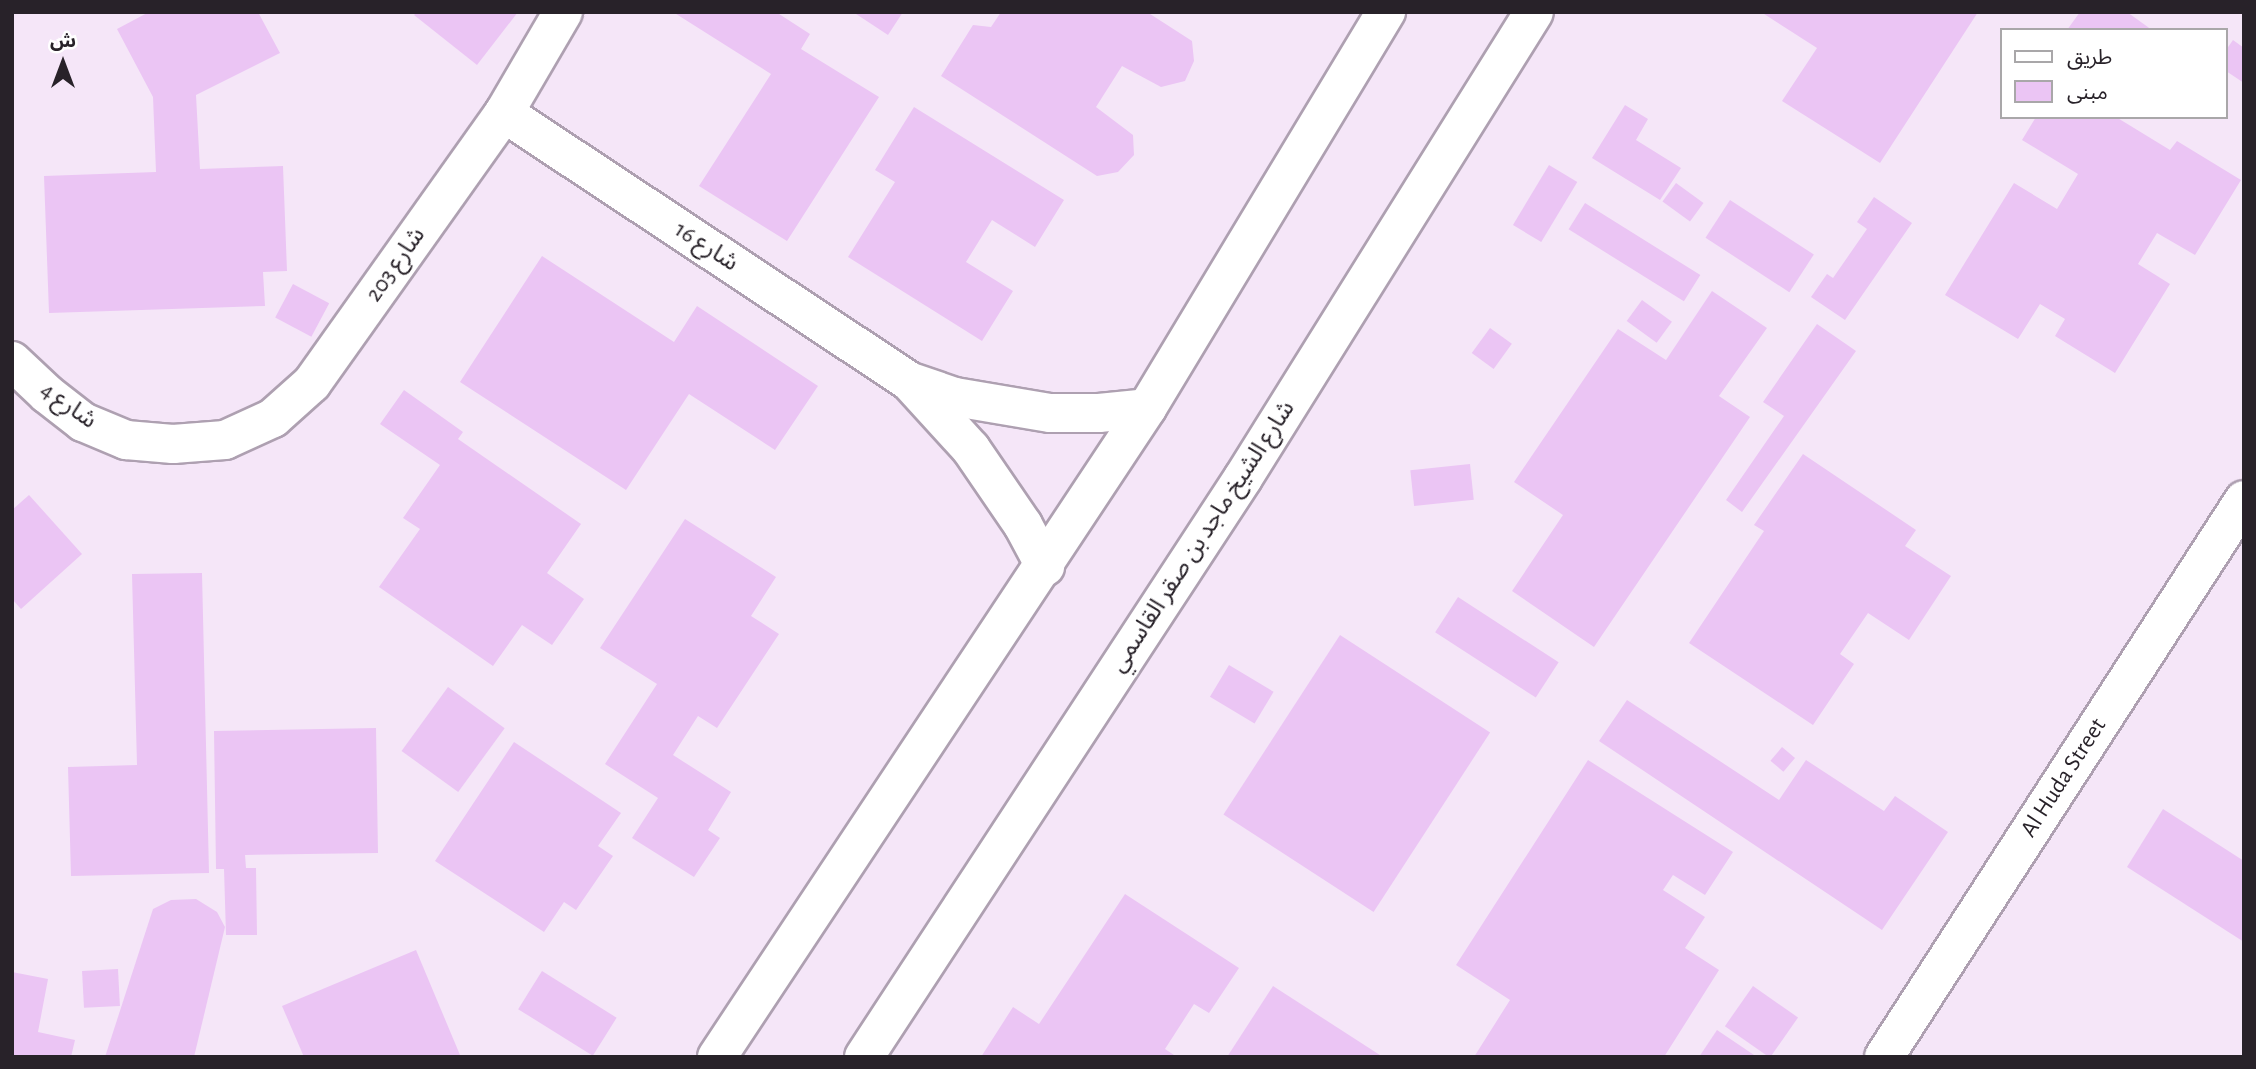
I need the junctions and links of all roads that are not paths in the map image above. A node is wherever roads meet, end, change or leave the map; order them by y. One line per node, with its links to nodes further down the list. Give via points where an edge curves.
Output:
1 (563, 12): 4 (street, شارع 203)
2 (1386, 12): 7 (street)
3 (1534, 12): 12 (street, شارع الشيخ ماجد بن صقر القاسمي, via 1243,478)
4 (504, 113): 6 (street, شارع 16); 8 (street, شارع 203, via 312,383 261,424 225,439)
5 (12, 361): 8 (street, شارع 4, via 83,422 126,439)
6 (909, 381): 7 (street, شارع 16, via 1002,408 1050,414); 10 (street, شارع 16, via 977,458)
7 (1147, 408): 10 (street)
8 (173, 444)
9 (2244, 500): 13 (street, Al Huda Street)
10 (1045, 566): 11 (street)
11 (717, 1057)
12 (864, 1057)
13 (1884, 1057)

